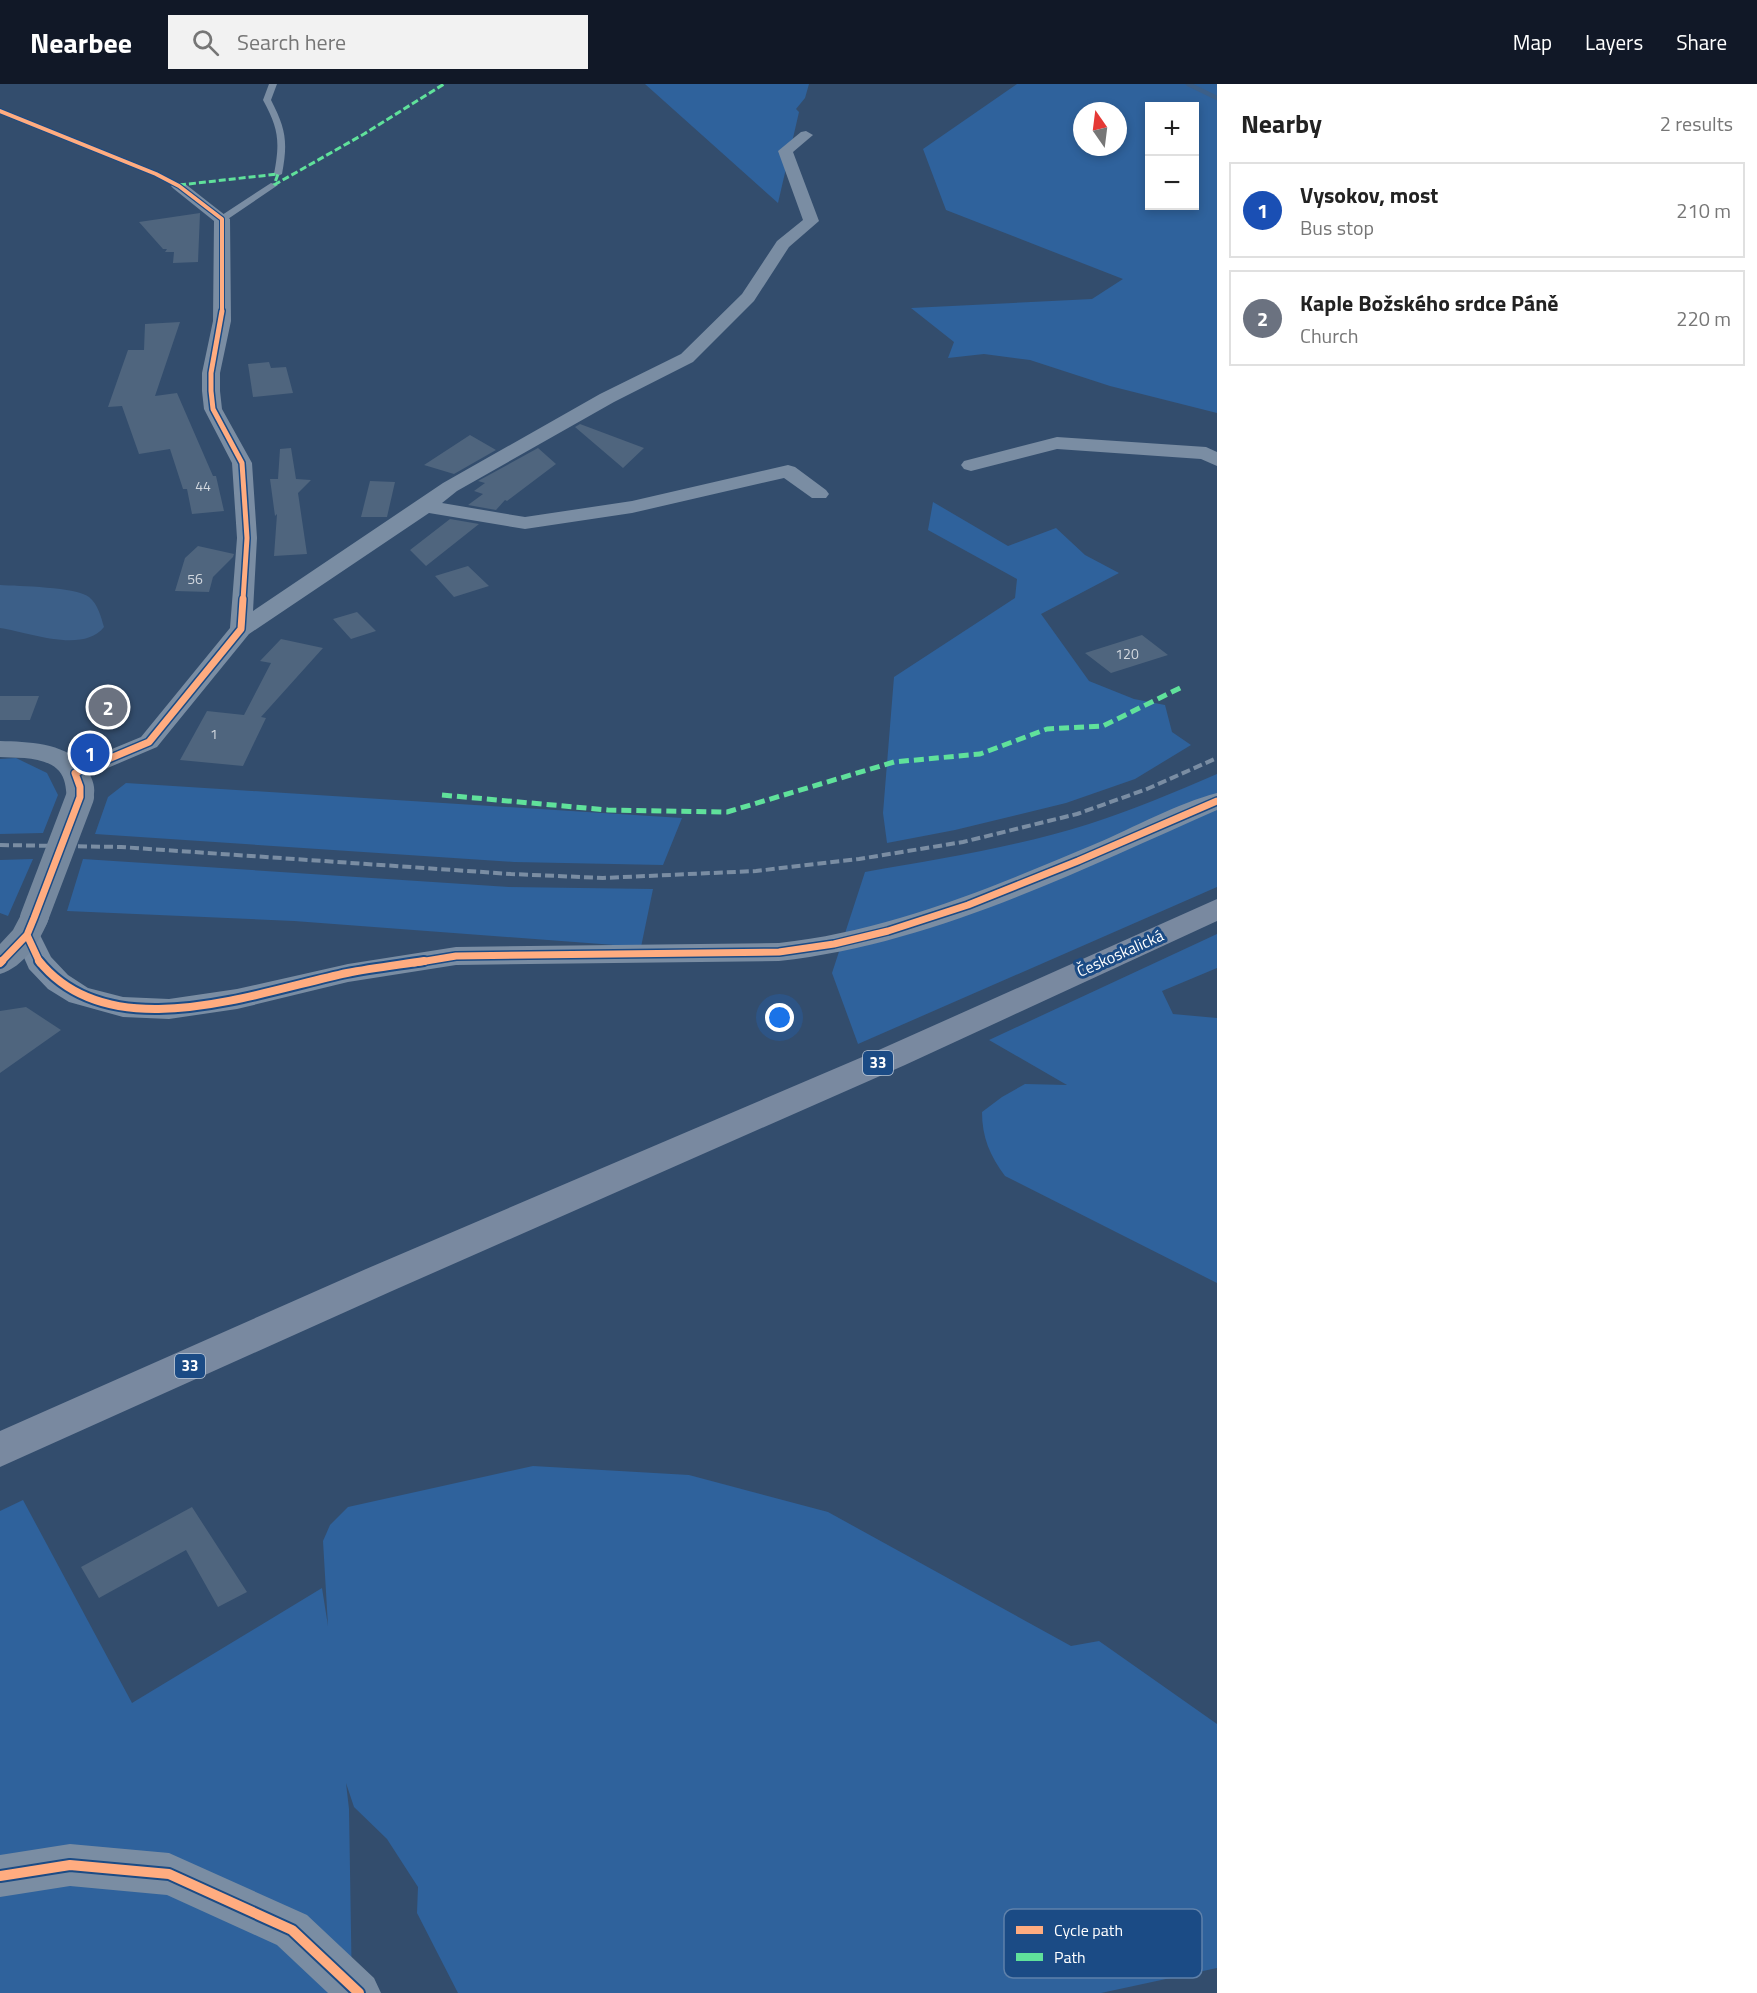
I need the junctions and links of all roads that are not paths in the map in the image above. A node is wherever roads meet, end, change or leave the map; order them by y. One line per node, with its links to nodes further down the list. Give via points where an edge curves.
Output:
1 (273, 84): 3 (lane, via 267,100 283,146)
2 (806, 135): 10 (street, via 785,151 811,221 783,244 748,297 687,358 578,414 450,487)
3 (278, 174)
4 (274, 185): 6 (lane)
5 (179, 186): 6 (street)
6 (222, 219): 11 (street, via 222,321 211,391 213,409 242,463 248,538)
7 (1217, 460): 8 (street, via 1206,453 1057,443)
8 (971, 465)
9 (819, 494): 10 (street, via 788,471 632,507 525,522)
10 (425, 506): 11 (street)
11 (241, 629): 13 (street, via 149,742)
12 (0, 749): 13 (street, via 45,753 60,759 70,766)
13 (77, 785): 16 (street, bridge)
14 (1217, 801): 16 (street, via 1051,873 944,914 808,950 456,956 169,1009 123,1007 79,995 57,981 39,962)
15 (1217, 909): 18 (main road, Českoskalická / 33, via 893,1057)
16 (30, 926): 17 (street)
17 (0, 963)
18 (0, 1450)
19 (0, 1876): 20 (street, via 70,1865 169,1874 292,1930)
20 (359, 1993)

